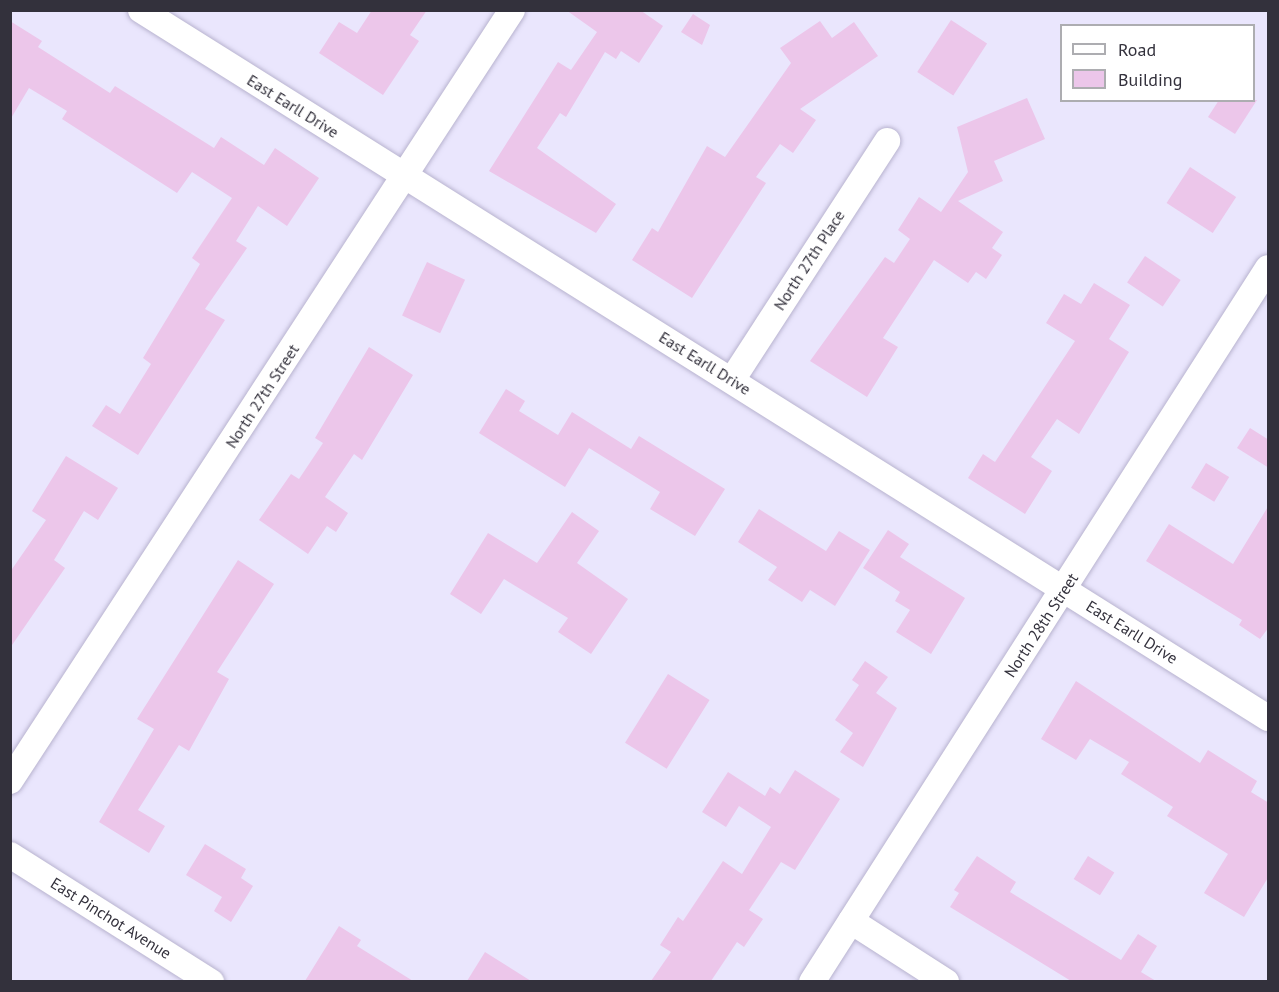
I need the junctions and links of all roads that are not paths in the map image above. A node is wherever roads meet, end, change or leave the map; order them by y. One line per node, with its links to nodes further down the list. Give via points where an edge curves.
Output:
1 (141, 10): 4 (street, East Earll Drive)
2 (512, 10): 4 (street, North 27th Street)
3 (887, 141): 6 (street, North 27th Place)
4 (406, 176): 6 (street, East Earll Drive); 9 (street, North 27th Street)
5 (1269, 268): 7 (street, North 28th Street)
6 (732, 380): 7 (street, East Earll Drive)
7 (1065, 589): 8 (street, East Earll Drive); 11 (street, North 28th Street)
8 (1269, 718)
9 (10, 781)
10 (10, 855): 12 (street, East Pinchot Avenue)
11 (850, 921): 13 (street, North 28th Street); 14 (street)
12 (211, 981)
13 (812, 981)
14 (946, 981)

